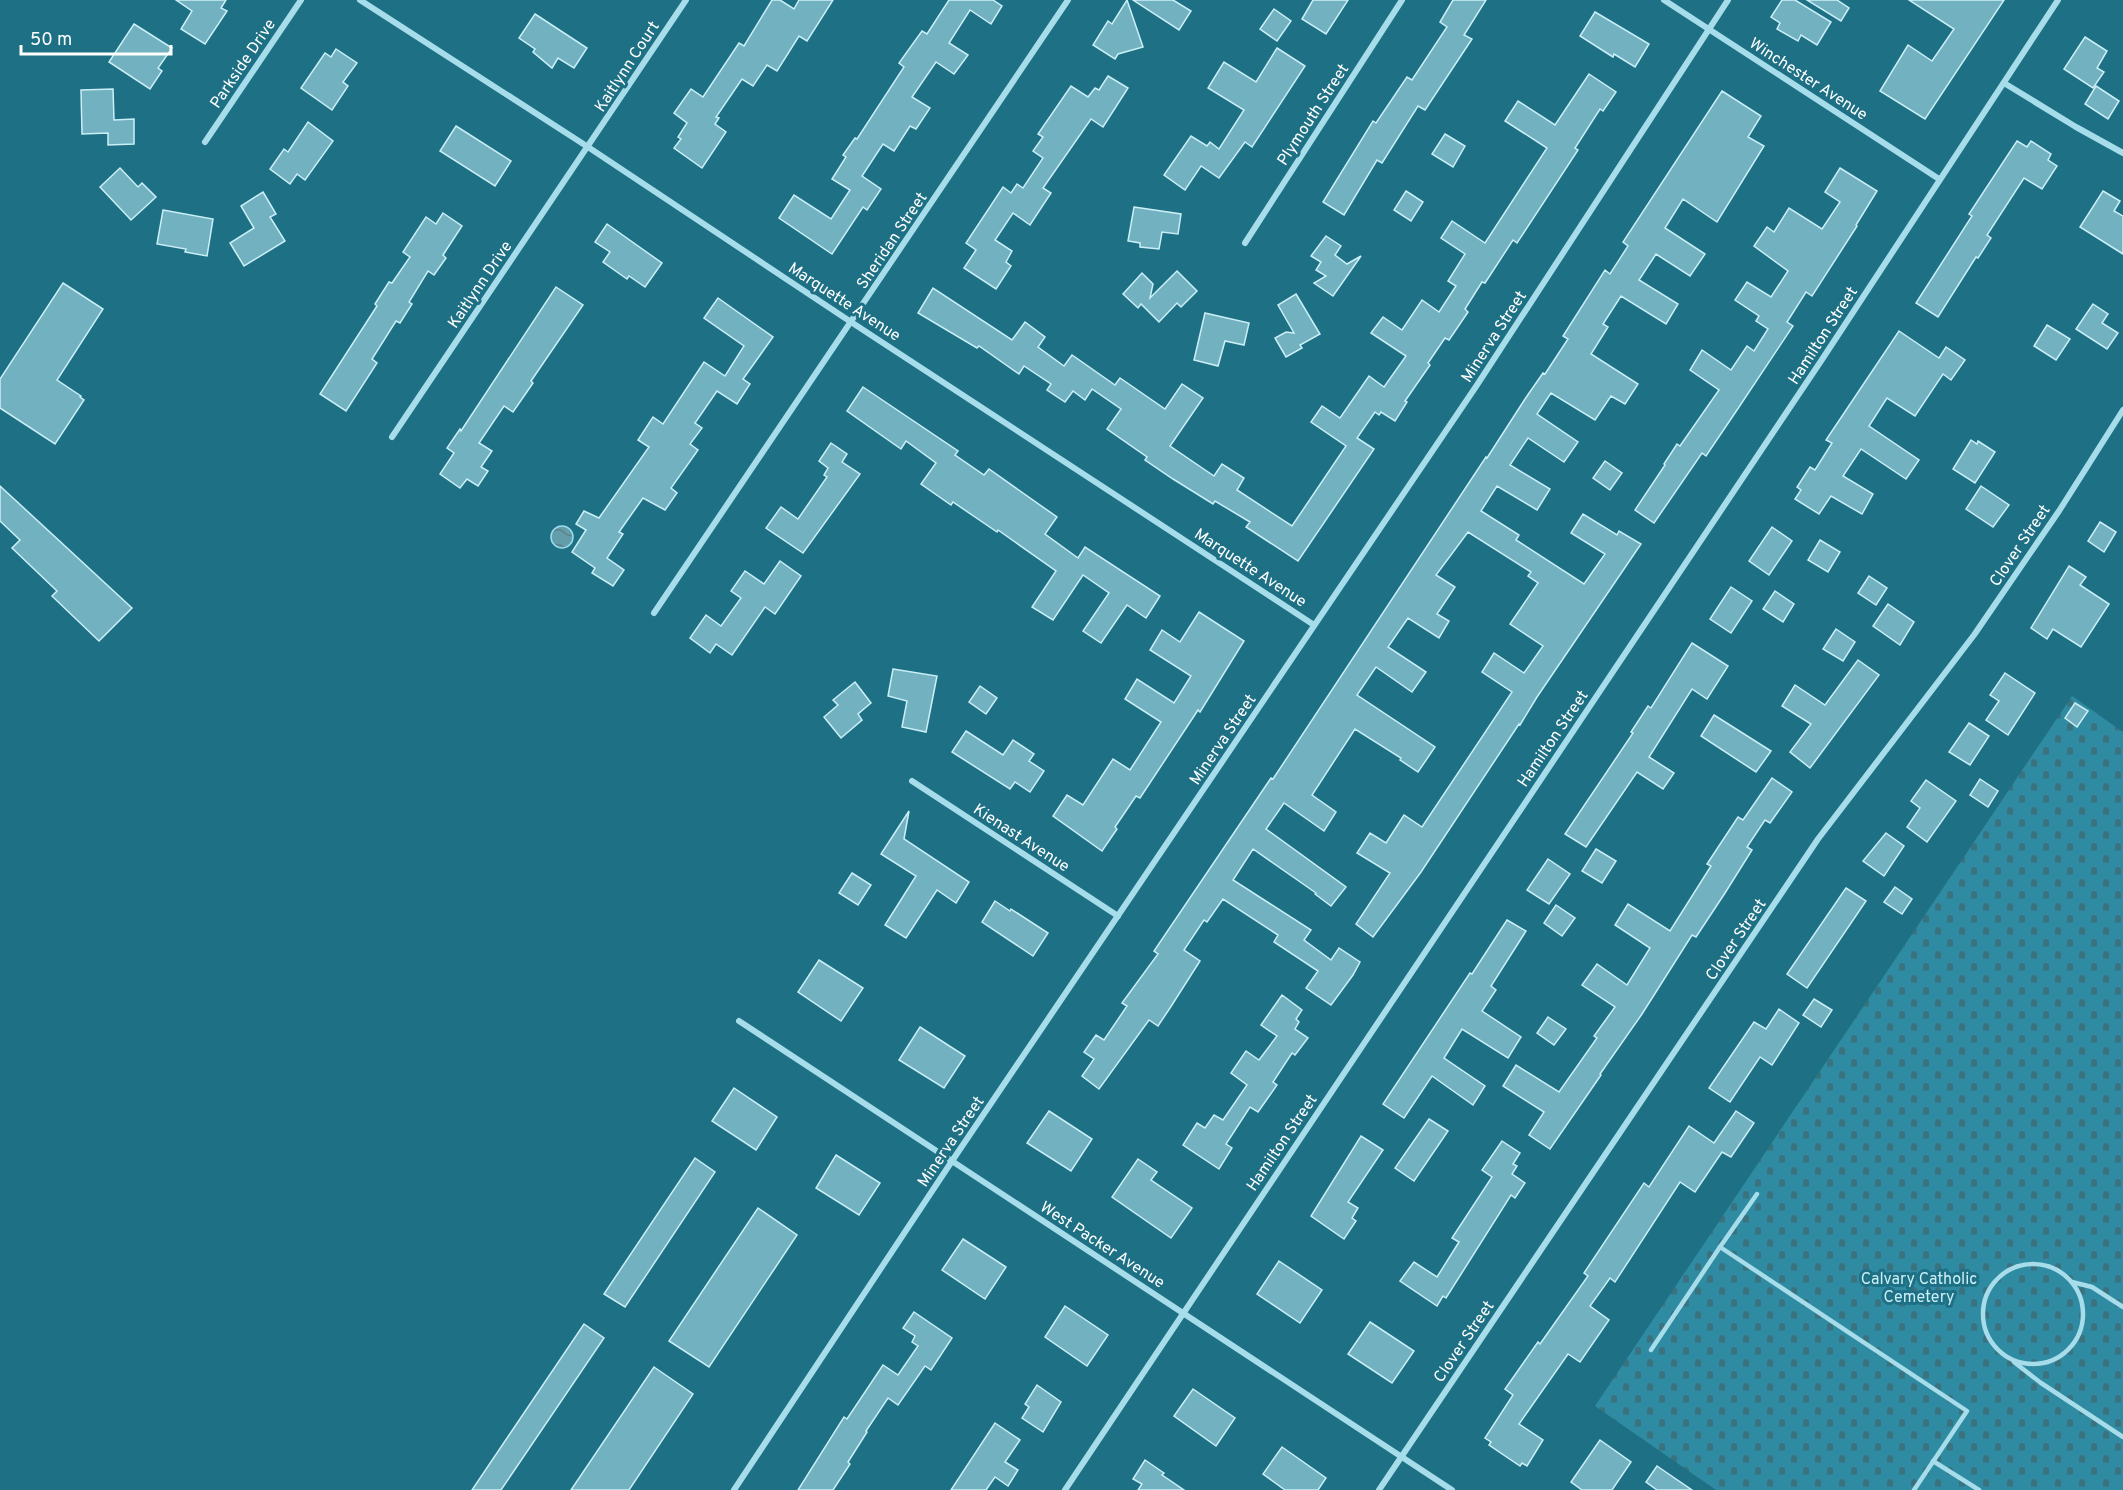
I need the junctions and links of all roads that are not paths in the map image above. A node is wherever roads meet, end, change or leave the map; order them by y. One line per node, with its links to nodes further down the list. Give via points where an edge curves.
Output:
1 (301, 0): 11 (street, Parkside Drive)
2 (360, 0): 12 (street, Marquette Avenue)
3 (686, 0): 12 (street, Kaitlynn Court)
4 (1068, 0): 16 (street, Sheridan Street)
5 (1402, 0): 15 (street, Plymouth Street)
6 (1664, 0): 9 (street, Winchester Avenue)
7 (1728, 0): 9 (street, Minerva Street)
8 (2058, 0): 10 (street, Hamilton Street)
9 (1709, 30): 14 (street, Winchester Avenue); 20 (street, Minerva Street, via 1477,385)
10 (2004, 83): 13 (street); 14 (street, Hamilton Street)
11 (205, 142)
12 (588, 147): 16 (street, Marquette Avenue); 18 (street, Kaitlynn Drive)
13 (2123, 153)
14 (1939, 179): 29 (street, Hamilton Street, via 1808,381)
15 (1245, 243)
16 (851, 322): 19 (street, Sheridan Street); 20 (street, Marquette Avenue)
17 (2123, 410): 33 (street, Clover Street, via 1974,635 1818,839)
18 (392, 437)
19 (654, 613)
20 (1314, 625): 22 (street, Minerva Street)
21 (912, 781): 22 (street, Kienast Avenue)
22 (1118, 916): 24 (street, Minerva Street)
23 (739, 1021): 24 (street, West Packer Avenue)
24 (952, 1161): 29 (street, West Packer Avenue); 35 (street, Minerva Street)
25 (1757, 1194): 26 (lane)
26 (1720, 1247): 30 (lane); 34 (lane, via 1967,1411)
27 (2072, 1282): 28 (lane, via 2092,1287); 31 (lane, via 2081,1297 2084,1314 2082,1331 2073,1346 2060,1358 2044,1364 2026,1365); 31 (lane, via 2059,1270 2031,1264 2016,1267 1993,1284 1983,1310 1984,1325 1997,1350)
28 (2123, 1307)
29 (1183, 1313): 33 (street, West Packer Avenue); 36 (street, Hamilton Street)
30 (1651, 1350)
31 (2010, 1359): 32 (lane)
32 (2123, 1437)
33 (1401, 1456): 37 (street, Clover Street); 38 (street, West Packer Avenue)
34 (1934, 1461): 39 (lane); 40 (lane)
35 (734, 1490)
36 (1065, 1490)
37 (1379, 1490)
38 (1452, 1490)
39 (1914, 1490)
40 (1979, 1490)

